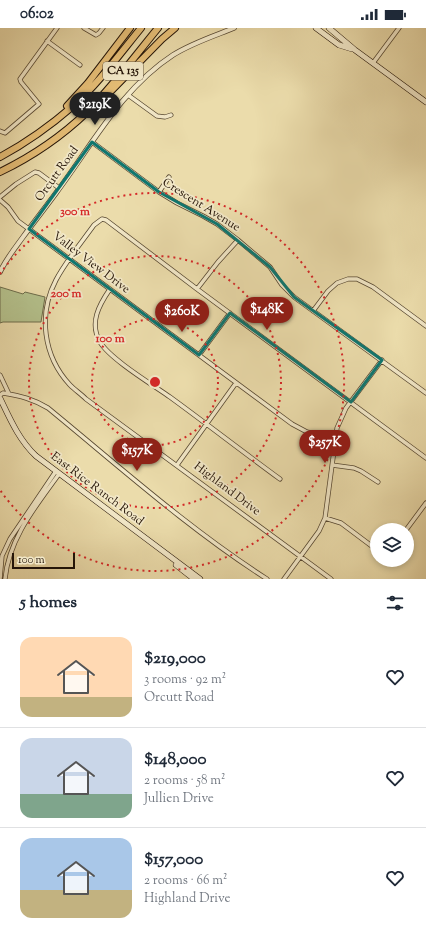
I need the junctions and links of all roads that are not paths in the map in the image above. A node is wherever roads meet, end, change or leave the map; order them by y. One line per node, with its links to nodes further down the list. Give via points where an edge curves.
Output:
1 (57, 28): 12 (street)
2 (84, 28): 3 (street, via 96,35)
3 (103, 28)
4 (130, 28): 20 (highway, via 88,83)
5 (141, 28): 20 (highway, CA 135, via 90,89)
6 (158, 28): 18 (highway, CA 135)
7 (175, 28): 18 (highway)
8 (234, 28): 16 (street, Orcutt Road, via 174,55)
9 (316, 28): 13 (main road, via 339,45)
10 (329, 28): 13 (main road)
11 (399, 28): 14 (street)
12 (47, 41): 15 (street); 21 (street, via 20,79 39,104 5,133)
13 (355, 50): 14 (main road)
14 (373, 63): 17 (main road)
15 (80, 65)
16 (128, 95): 19 (street, via 157,116); 22 (street, Orcutt Road)
17 (426, 102)
18 (87, 112): 24 (highway, CA 135, via 31,155)
19 (170, 115)
20 (45, 129): 23 (highway, CA 135)
21 (0, 131)
22 (92, 142): 26 (street, Orcutt Road); 27 (street, Crescent Avenue)
23 (0, 157)
24 (0, 172)
25 (169, 177): 27 (street)
26 (59, 188): 28 (street, via 35,172); 30 (street, Orcutt Road)
27 (158, 192): 31 (street, Crescent Avenue, via 217,224)
28 (0, 197)
29 (0, 200): 30 (street, Valley View Drive, via 18,221)
30 (29, 229): 32 (street, Valley View Drive); 33 (street, Orcutt Road)
31 (238, 240): 35 (street); 36 (street, Crescent Avenue, via 270,267 290,293)
32 (70, 259): 34 (street, Valley View Drive); 35 (street, Highland Drive, via 94,225 102,219); 52 (street, Highland Drive, via 56,280 47,305 46,340 53,359 65,379 86,399)
33 (0, 272)
34 (110, 289): 39 (street, Valley View Drive); 49 (street, via 100,303 96,317 95,327 100,342 107,351)
35 (197, 289): 37 (street)
36 (313, 311): 38 (street, via 337,283 356,278); 40 (street, Crescent Avenue)
37 (230, 313): 39 (street); 47 (street)
38 (426, 326)
39 (199, 355): 42 (street, Valley View Drive)
40 (382, 360): 44 (street, Crescent Avenue); 47 (street)
41 (0, 375): 43 (street)
42 (236, 383): 49 (street); 50 (street, Valley View Drive, via 299,428)
43 (9, 394): 45 (street); 70 (street, via 26,397 48,408 196,528)
44 (426, 394)
45 (0, 395)
46 (0, 398): 54 (main road, East Rice Ranch Road, via 23,442)
47 (351, 402): 50 (street, via 341,417); 51 (street)
48 (0, 405): 54 (main road, East Rice Ranch Road, via 21,444 34,458)
49 (206, 424): 52 (street); 55 (street)
50 (335, 438): 53 (street)
51 (426, 458)
52 (177, 465): 65 (street, Highland Drive)
53 (332, 465): 56 (street, via 361,470); 58 (street)
54 (57, 474): 60 (street, via 16,528); 62 (street); 68 (main road, East Rice Ranch Road); 69 (main road, East Rice Ranch Road)
55 (280, 479)
56 (378, 482)
57 (426, 503): 59 (street)
58 (325, 518): 61 (street, via 341,523); 65 (street)
59 (411, 523)
60 (7, 545): 62 (street, via 10,544); 63 (street)
61 (370, 545)
62 (12, 547): 64 (street)
63 (4, 552): 64 (street); 66 (street)
64 (10, 555): 67 (street)
65 (301, 556): 71 (street); 72 (street, Highland Drive)
66 (0, 579)
67 (5, 579)
68 (194, 579)
69 (200, 579)
70 (267, 579)
71 (284, 579)
72 (331, 579)

